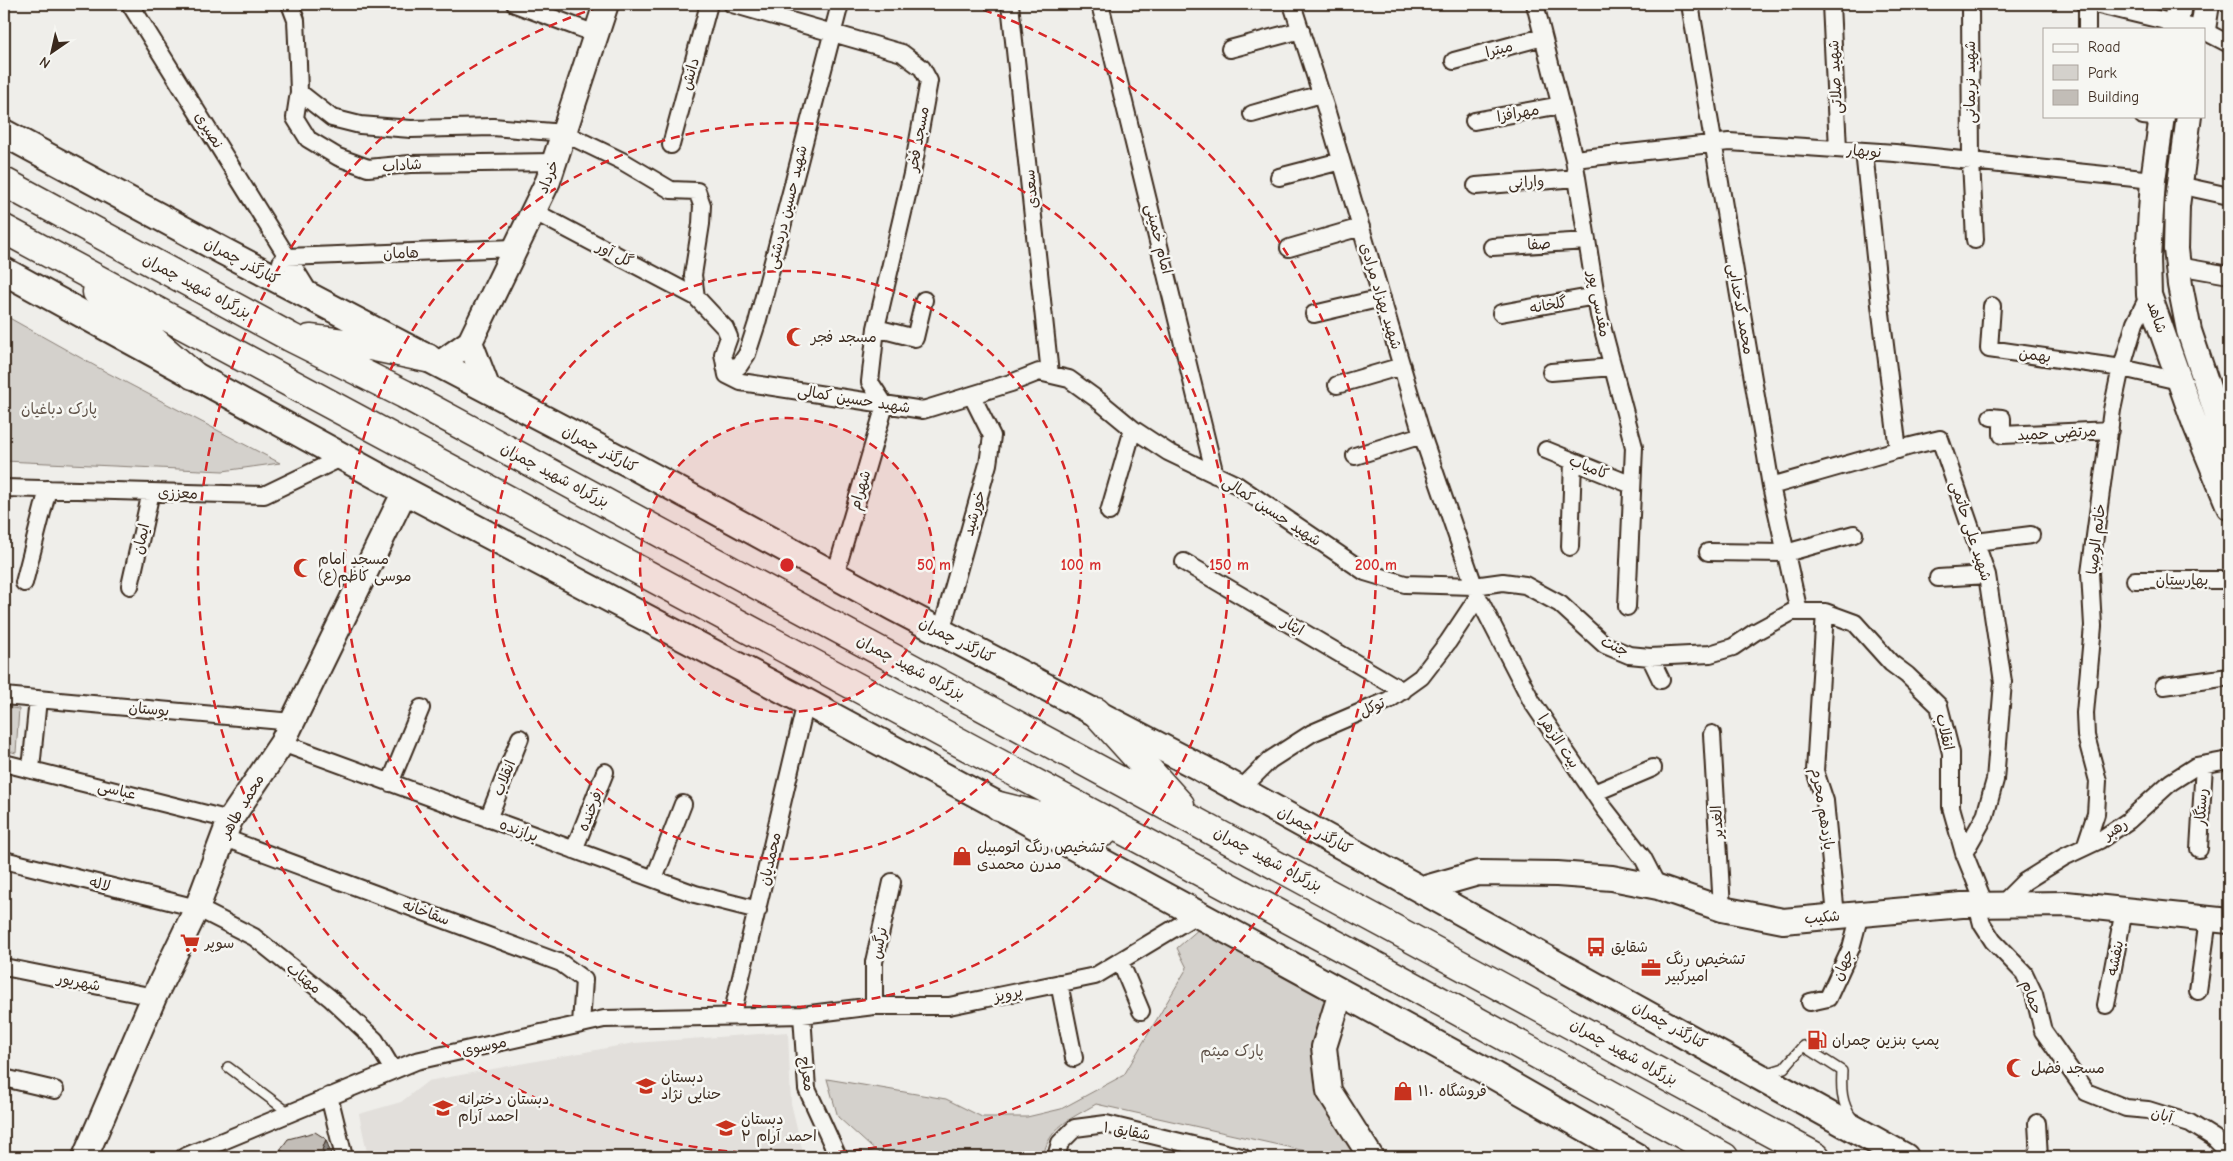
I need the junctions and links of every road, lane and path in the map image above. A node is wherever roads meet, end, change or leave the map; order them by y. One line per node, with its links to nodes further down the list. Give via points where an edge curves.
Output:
1 (130, 4): 62 (street, نصیری)
2 (290, 4): 30 (street, شاداب, via 296,20)
3 (514, 4): 25 (street)
4 (606, 4): 25 (main road, خرداد)
5 (709, 4): 40 (street, دانش)
6 (732, 4): 24 (street, مسجد فخر)
7 (840, 4): 24 (street)
8 (1010, 4): 86 (street, سعدی)
9 (1100, 4): 103 (street, امام خمینی)
10 (1292, 4): 22 (street, شهید بهزاد مرادی)
11 (1535, 4): 26 (street, مقدسی پور)
12 (1690, 4): 39 (street, محمد کدخدایی)
13 (1831, 4): 41 (street, شهید صلاتی)
14 (1970, 4): 45 (street, شهید نریمانی)
15 (2087, 4): 19 (street)
16 (2095, 4): 18 (street)
17 (2207, 4): 21 (main road)
18 (2177, 18): 20 (street)
19 (2087, 28)
20 (2197, 28)
21 (2204, 28)
22 (1301, 30): 28 (street); 31 (street, شهید بهزاد مرادی)
23 (2206, 31): 27 (street)
24 (832, 33): 77 (street, مسجد فخر, via 902,54 922,68 929,81 912,174); 82 (street, شهید حسین دردشتی, via 757,323 747,354 739,366)
25 (596, 34): 38 (main road, خرداد)
26 (1543, 37): 29 (street, میترا); 32 (street, مقدسی پور)
27 (2229, 44)
28 (1230, 49)
29 (1454, 61)
30 (299, 92): 38 (street, via 332,118 360,125 411,129 493,127); 46 (street, شاداب, via 295,118 308,139 338,157 368,168 410,164)
31 (1321, 94): 33 (street); 44 (street, شهید بهزاد مرادی)
32 (1561, 105): 36 (street, مهرافزا); 43 (street, مقدسی پور)
33 (1252, 114)
34 (2156, 118): 49 (main road, شاهد)
35 (2189, 118): 51 (main road, شاهد)
36 (1474, 121)
37 (4, 133): 66 (main road, کنارگذر چمران)
38 (564, 133): 46 (main road, خرداد); 69 (street, via 672,190 697,191 702,205 702,224 693,275)
39 (1715, 144): 41 (street, نوبهار, via 1730,142); 43 (street, نوبهار); 105 (street, محمد کدخدایی)
40 (671, 145)
41 (1838, 149): 42 (street, نوبهار)
42 (1864, 151): 45 (street, نوبهار); 98 (street)
43 (1574, 159): 48 (street, مقدسی پور)
44 (1341, 161): 47 (street); 55 (street, شهید بهزاد مرادی)
45 (1970, 161): 49 (street, نوبهار); 57 (street, شهید نریمانی)
46 (554, 162): 54 (main road, خرداد)
47 (1279, 177)
48 (1577, 178): 52 (street, وارانی); 58 (street, مقدسی پور)
49 (2153, 180): 68 (main road, شاهد)
50 (4, 182): 78 (highway, بزرگراه شهید چمران)
51 (2179, 185): 53 (street); 64 (main road, شاهد)
52 (1476, 186)
53 (2229, 196)
54 (533, 211): 60 (main road, خرداد); 69 (street, گل آور)
55 (1361, 227): 61 (street); 72 (street, شهید بهزاد مرادی)
56 (4, 229): 63 (highway)
57 (1975, 240)
58 (1587, 241): 59 (street, صفا); 70 (street, مقدسی پور)
59 (1492, 247)
60 (514, 248): 62 (street, هامان); 79 (main road, خرداد)
61 (1289, 248)
62 (287, 257): 66 (street); 71 (street, نصیری)
63 (58, 258): 87 (highway); 159 (highway)
64 (2178, 266): 67 (street); 99 (main road, شاهد, via 2189,331)
65 (4, 272): 87 (main road)
66 (265, 273): 71 (main road, کنارگذر چمران)
67 (2229, 275)
68 (2149, 295): 84 (street, خاتم الوصیا, via 2135,323); 88 (main road, شاهد)
69 (696, 296): 82 (street, via 726,328 729,337 723,354)
70 (1596, 296): 75 (street, گلخانه); 83 (street, مقدسی پور)
71 (312, 298): 80 (main road, کنارگذر چمران)
72 (1382, 298): 76 (street); 81 (street, شهید بهزاد مرادی)
73 (924, 300): 77 (street, via 914,338)
74 (1992, 306): 84 (street, بهمن, via 1990,348)
75 (1500, 313)
76 (1314, 314)
77 (876, 328): 92 (street, مسجد فخر, via 870,382)
78 (290, 337): 80 (highway, via 370,346); 157 (highway, بزرگراه شهید چمران, via 397,390)
79 (470, 342): 80 (main road); 90 (main road)
80 (433, 361): 90 (main road, کنارگذر چمران)
81 (1402, 366): 89 (street); 96 (street, شهید بهزاد مرادی)
82 (725, 367): 92 (street, شهید حسین کمالی, via 727,375 741,382)
83 (1613, 367): 85 (street); 104 (street, مقدسی پور, via 1634,447)
84 (2122, 368): 88 (street); 95 (street, خاتم الوصیا)
85 (1551, 372)
86 (1050, 374): 91 (street, شهید حسین کمالی, via 1038,372); 94 (street, شهید حسین کمالی, via 1069,379)
87 (193, 375): 101 (main road)
88 (2179, 381): 110 (main road, شاهد)
89 (1337, 385)
90 (488, 390): 119 (main road, کنارگذر چمران)
91 (972, 396): 92 (street, شهید حسین کمالی, via 923,410); 130 (street, خورشید, via 992,436 988,464)
92 (885, 405): 119 (street, شهرام)
93 (1991, 417): 95 (street, مرتضی حمید, via 2002,418 2002,436)
94 (1133, 429): 103 (street, شهید حسین کمالی, via 1168,452); 111 (street)
95 (2110, 430): 160 (street, خاتم الوصیا, via 2090,573 2093,626 2085,713 2086,736 2098,781 2096,814)
96 (1422, 435): 100 (street); 126 (street, شهید بهزاد مرادی)
97 (1546, 450): 102 (street, کامیاب)
98 (1898, 450): 105 (street, شهید علی حاتمی); 114 (street, شهید علی حاتمی, via 1940,439)
99 (2229, 450)
100 (1355, 456)
101 (343, 457): 108 (main road); 109 (street, معززی, via 264,495)
102 (1573, 461): 104 (street, کامیاب); 115 (street)
103 (1215, 475): 126 (street, شهید حسین کمالی, via 1237,485 1365,572 1405,584)
104 (1632, 485): 127 (street, مقدسی پور)
105 (1771, 486): 117 (street, محمد کدخدایی)
106 (4, 488): 107 (street, معززی)
107 (48, 490): 109 (street, معززی); 124 (street)
108 (405, 491): 138 (main road); 141 (main road, محمد طاهر)
109 (151, 492): 125 (street, ایمان)
110 (2229, 508)
111 (1109, 512)
112 (1854, 534): 117 (street)
113 (2031, 535): 114 (street)
114 (1976, 542): 120 (street, شهید علی حاتمی)
115 (1570, 546)
116 (1708, 552): 117 (street)
117 (1786, 553): 128 (street, محمد کدخدایی)
118 (1184, 562): 135 (street, ایثار)
119 (835, 575): 130 (main road, کنارگذر چمران)
120 (1987, 575): 121 (street); 163 (street, شهید علی حاتمی, via 2003,682 1995,780 1985,816)
121 (1938, 578)
122 (2135, 580): 123 (street, بهارستان)
123 (2229, 580)
124 (24, 582)
125 (130, 586)
126 (1476, 591): 131 (street, جنت, via 1503,582 1525,585 1560,604 1605,645 1628,655); 135 (street, توکل, via 1448,642 1421,678); 153 (street, بیت الزهرا, via 1532,702)
127 (1627, 607)
128 (1795, 612): 129 (street, انقلاب); 131 (street, جنت, via 1755,632 1734,647 1710,654)
129 (1825, 612): 163 (street, انقلاب, via 1855,623 1890,663 1939,706 1951,753 1951,807); 176 (street, یازدهم محرم, via 1815,771 1825,801)
130 (941, 632): 140 (main road, کنارگذر چمران)
131 (1650, 657): 133 (street)
132 (2229, 677): 134 (street)
133 (1661, 680)
134 (2164, 686)
135 (1403, 691): 152 (street, توکل, via 1312,733 1270,760)
136 (4, 696): 137 (street, بوستان)
137 (38, 699): 141 (street, بوستان); 148 (street)
138 (806, 702): 155 (main road); 172 (street, محمدیان)
139 (421, 708): 151 (street)
140 (1096, 712): 152 (main road, کنارگذر چمران); 157 (highway)
141 (294, 722): 144 (main road, محمد طاهر)
142 (1712, 734): 171 (street, الغدیر)
143 (520, 738): 156 (street, انقلاب)
144 (282, 742): 151 (street, برازنده); 158 (main road, محمد طاهر)
145 (2229, 760): 147 (street, رهبر)
146 (4, 762): 148 (street, عباسی)
147 (2204, 765): 160 (street, رهبر, via 2196,766 2171,782 2128,821); 161 (street, رستگار)
148 (31, 768): 158 (street, عباسی)
149 (1653, 768): 153 (street)
150 (605, 772): 162 (street, فرخنده)
151 (390, 783): 156 (street, برازنده)
152 (1240, 790): 168 (main road, کنارگذر چمران)
153 (1594, 792): 167 (street, بیت الزهرا, via 1644,858)
154 (683, 804): 165 (street)
155 (999, 806): 159 (highway); 174 (main road)
156 (488, 819): 162 (street, برازنده)
157 (1192, 819): 212 (highway, بزرگراه شهید چمران)
158 (226, 828): 170 (main road, محمد طاهر); 190 (street, سقاخانه, via 561,963 584,980)
159 (1142, 841): 211 (highway)
160 (2085, 847): 169 (street, رهبر)
161 (2199, 849)
162 (574, 850): 165 (street, برازنده)
163 (1964, 853): 169 (street, انقلاب)
164 (4, 860): 170 (street, لاله)
165 (654, 880): 172 (street, برازنده)
166 (892, 882): 186 (street, نرگس, via 874,962)
167 (1658, 887): 168 (main road, شکیب, via 1612,878 1478,873); 171 (main road, شکیب)
168 (1422, 889): 194 (main road, کنارگذر چمران)
169 (1988, 905): 173 (main road, شکیب, via 2066,904); 175 (main road, شکیب); 197 (street, حمام, via 1982,924 1993,941 2024,973 2034,994 2043,1031)
170 (197, 908): 183 (main road, محمد طاهر); 193 (street, مهتاب, via 254,937 330,998 375,1040)
171 (1722, 909): 176 (main road, شکیب, via 1783,921)
172 (758, 910): 188 (street, محمدیان)
173 (2124, 910): 177 (main road, شکیب); 185 (street, بنفشه)
174 (1198, 914): 178 (street, پرویز); 182 (main road)
175 (1860, 914): 176 (main road, شکیب); 184 (street, جهان, via 1850,948 1828,998)
176 (1836, 916)
177 (2218, 920): 181 (street)
178 (1120, 961): 180 (street, پرویز, via 1095,976); 187 (street)
179 (4, 967): 183 (street, شهریور)
180 (1059, 983): 186 (street, پرویز, via 949,1006); 191 (street)
181 (2198, 991)
182 (1341, 992): 209 (main road, via 1324,1047 1329,1091); 210 (main road)
183 (154, 997): 203 (main road, محمد طاهر)
184 (1810, 1002)
185 (2106, 1005)
186 (874, 1006): 189 (street, پرویز)
187 (1141, 1011)
188 (732, 1015): 189 (street, موسوی); 190 (street, موسوی, via 604,1019)
189 (802, 1015): 206 (street, معراج, via 806,1089)
190 (581, 1024): 193 (street, موسوی, via 416,1060)
191 (1074, 1058)
192 (228, 1067): 199 (lane)
193 (392, 1070): 198 (street, موسوی)
194 (1760, 1076): 201 (main road, کنارگذر چمران); 201 (lane, via 1784,1068 1803,1046 1842,1071 1840,1092 1847,1111)
195 (4, 1078): 196 (street)
196 (55, 1090)
197 (2086, 1092): 202 (street, آبان, via 2126,1108 2148,1110 2190,1123 2214,1138)
198 (329, 1096): 199 (street, موسوی); 205 (street)
199 (288, 1112): 204 (street, موسوی)
200 (2037, 1123): 214 (street)
201 (1864, 1134): 213 (main road, کنارگذر چمران)
202 (2229, 1153)
203 (85, 1157)
204 (184, 1157)
205 (344, 1157)
206 (838, 1157)
207 (1056, 1157): 208 (street, شقایق ۱, via 1060,1143 1075,1128 1106,1124)
208 (1242, 1157)
209 (1370, 1157)
210 (1638, 1157)
211 (1724, 1157)
212 (1816, 1157)
213 (1905, 1157)
214 (2039, 1157)

